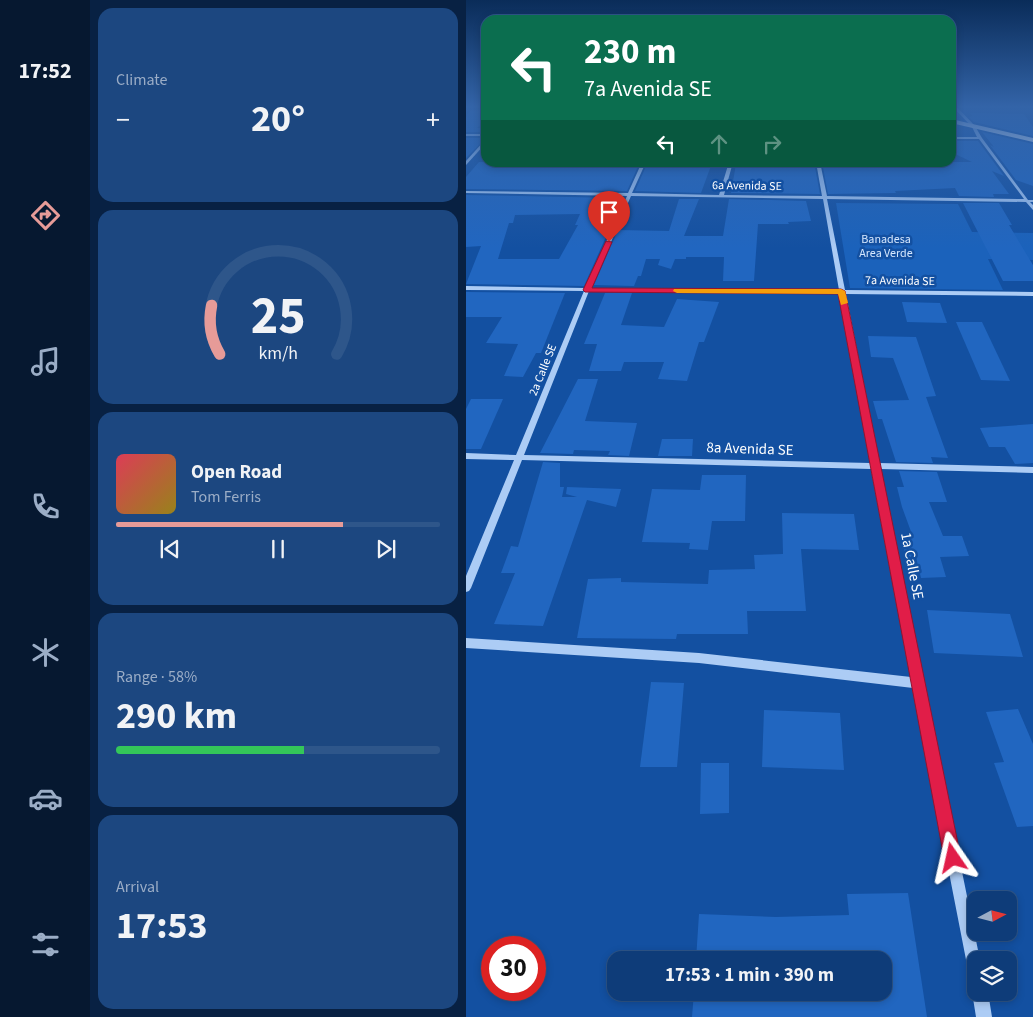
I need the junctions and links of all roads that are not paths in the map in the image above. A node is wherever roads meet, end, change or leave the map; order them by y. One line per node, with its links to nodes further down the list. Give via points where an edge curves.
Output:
1 (475, 153): 3 (street)
2 (992, 153): 11 (street)
3 (466, 164)
4 (642, 167): 8 (street, 2a Calle SE)
5 (730, 167): 9 (street)
6 (819, 167): 10 (street, 1a Calle SE)
7 (466, 192): 8 (street, 6a Avenida SE)
8 (630, 194): 9 (street, 6a Avenida SE); 14 (street, 2a Calle SE)
9 (721, 196): 10 (street, 6a Avenida SE)
10 (823, 198): 11 (street, 6a Avenida SE); 15 (street, 1a Calle SE)
11 (1030, 201): 12 (street)
12 (1033, 208)
13 (466, 288): 14 (street, 7a Avenida SE)
14 (587, 290): 15 (street, 7a Avenida SE); 18 (street, 2a Calle SE)
15 (841, 291): 16 (street, 7a Avenida SE); 19 (street, 1a Calle SE)
16 (1033, 294)
17 (466, 456): 18 (street, 8a Avenida SE)
18 (520, 457): 19 (street, 8a Avenida SE); 21 (street, 2a Calle SE)
19 (875, 466): 20 (street, 8a Avenida SE); 23 (street, 1a Calle SE)
20 (1033, 470)
21 (466, 588)
22 (466, 643): 23 (street, via 699,658)
23 (918, 683): 24 (street, 1a Calle SE)
24 (971, 951)
25 (981, 1001): 26 (street)
26 (984, 1017)

